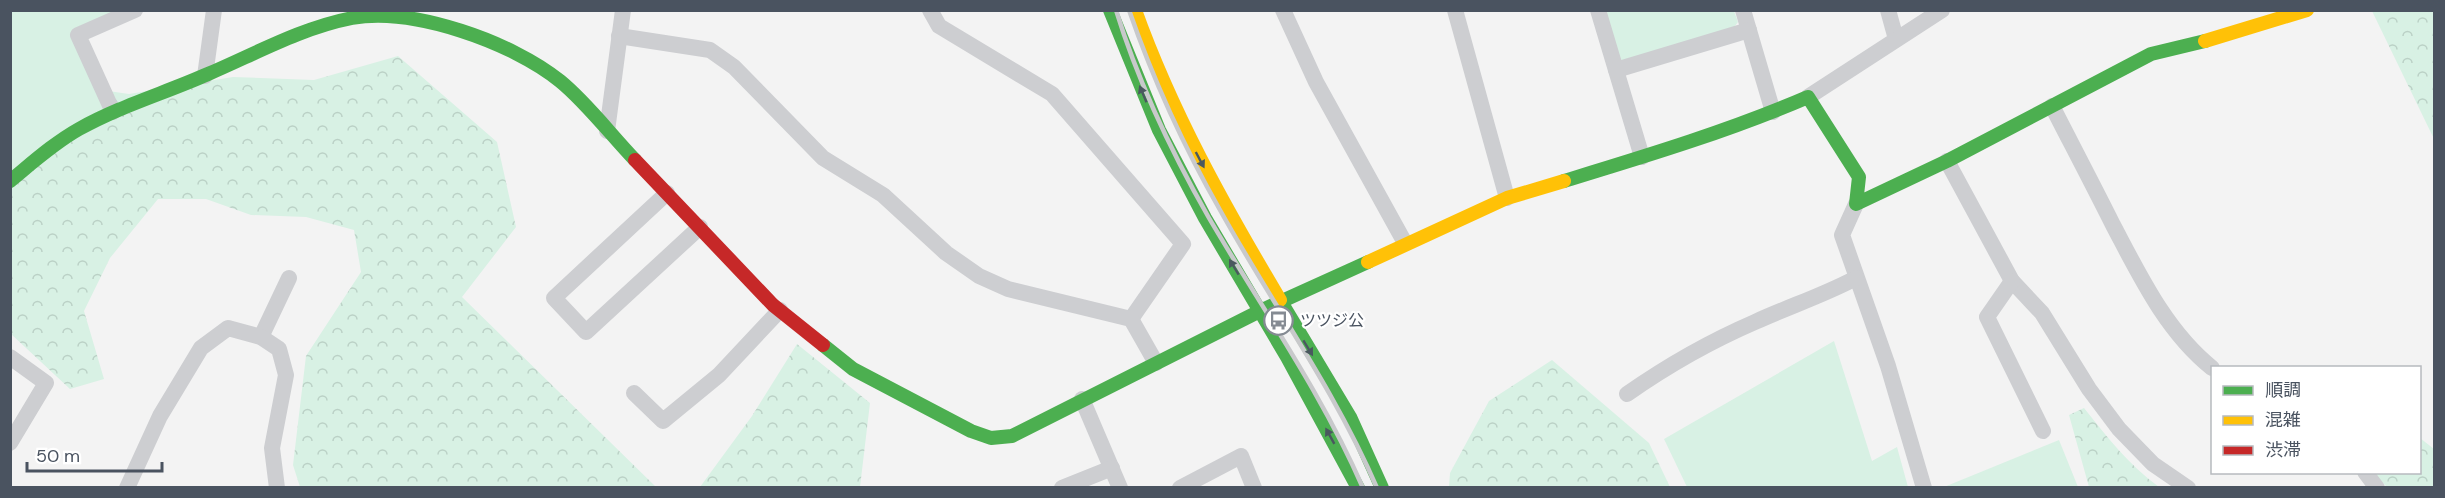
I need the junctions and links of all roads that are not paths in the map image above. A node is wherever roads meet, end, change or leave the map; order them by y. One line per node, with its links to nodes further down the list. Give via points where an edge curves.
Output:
1 (135, 10): 21 (street, via 78,35)
2 (214, 10): 18 (street)
3 (623, 10): 15 (street)
4 (930, 10): 38 (street, via 939,26 1052,94 1183,244)
5 (1110, 10): 37 (street, one-way to 5, via 1159,130)
6 (1135, 10): 35 (street, one-way to 35, via 1179,119)
7 (1283, 10): 31 (street, via 1321,91)
8 (1455, 10): 28 (street)
9 (1598, 10): 17 (street)
10 (1743, 10): 14 (street)
11 (1888, 10): 16 (street)
12 (1942, 10): 16 (street)
13 (2307, 10): 20 (street, via 2151,54)
14 (1749, 30): 17 (street); 22 (street)
15 (620, 36): 23 (street); 38 (street, via 710,50 734,67 824,158 883,195 946,253 979,276 1008,289)
16 (1896, 39): 19 (street)
17 (1616, 70): 24 (street)
18 (205, 76): 21 (street); 23 (street, via 298,35 339,22 373,16 411,18 441,24 516,54 560,81)
19 (1808, 97): 22 (street); 29 (street, via 1859,177)
20 (2052, 106): 25 (street); 42 (street, via 2144,284 2174,329)
21 (114, 112): 26 (street, via 78,130)
22 (1773, 112): 24 (street)
23 (607, 131): 27 (street)
24 (1642, 157): 28 (street)
25 (1947, 161): 29 (street); 34 (street)
26 (10, 181)
27 (667, 193): 30 (street); 30 (street, via 554,298 586,332)
28 (1507, 198): 31 (street)
29 (1856, 204): 33 (street, via 1842,235)
30 (700, 227): 36 (street)
31 (1405, 243): 35 (street)
32 (289, 278): 39 (street)
33 (1856, 278): 44 (street, via 1816,299 1755,322 1658,373); 58 (street, via 1888,366)
34 (2012, 281): 46 (street, via 1987,317); 59 (street, via 2042,313 2119,429 2153,464)
35 (1282, 302): 37 (street); 57 (street, one-way to 57, via 1351,419)
36 (780, 310): 43 (street, via 719,375 663,421); 45 (street, via 853,369 991,438 1012,436)
37 (1260, 311): 41 (street); 56 (street, one-way to 37)
38 (1131, 319): 41 (street)
39 (261, 338): 50 (street, via 228,328 201,348 165,408); 51 (street, via 279,349 286,375 272,448)
40 (10, 357): 47 (street, via 46,383)
41 (1156, 363): 45 (street)
42 (2211, 367)
43 (634, 393)
44 (1627, 394)
45 (1082, 399): 48 (street)
46 (2043, 431)
47 (10, 443)
48 (1112, 468): 52 (street); 53 (street)
49 (2366, 474): 60 (street)
50 (127, 488)
51 (277, 488)
52 (1062, 488)
53 (1120, 488)
54 (1180, 488): 55 (street, via 1241,456)
55 (1254, 488)
56 (1358, 488)
57 (1382, 488)
58 (1924, 488)
59 (2188, 488)
60 (2377, 488)

